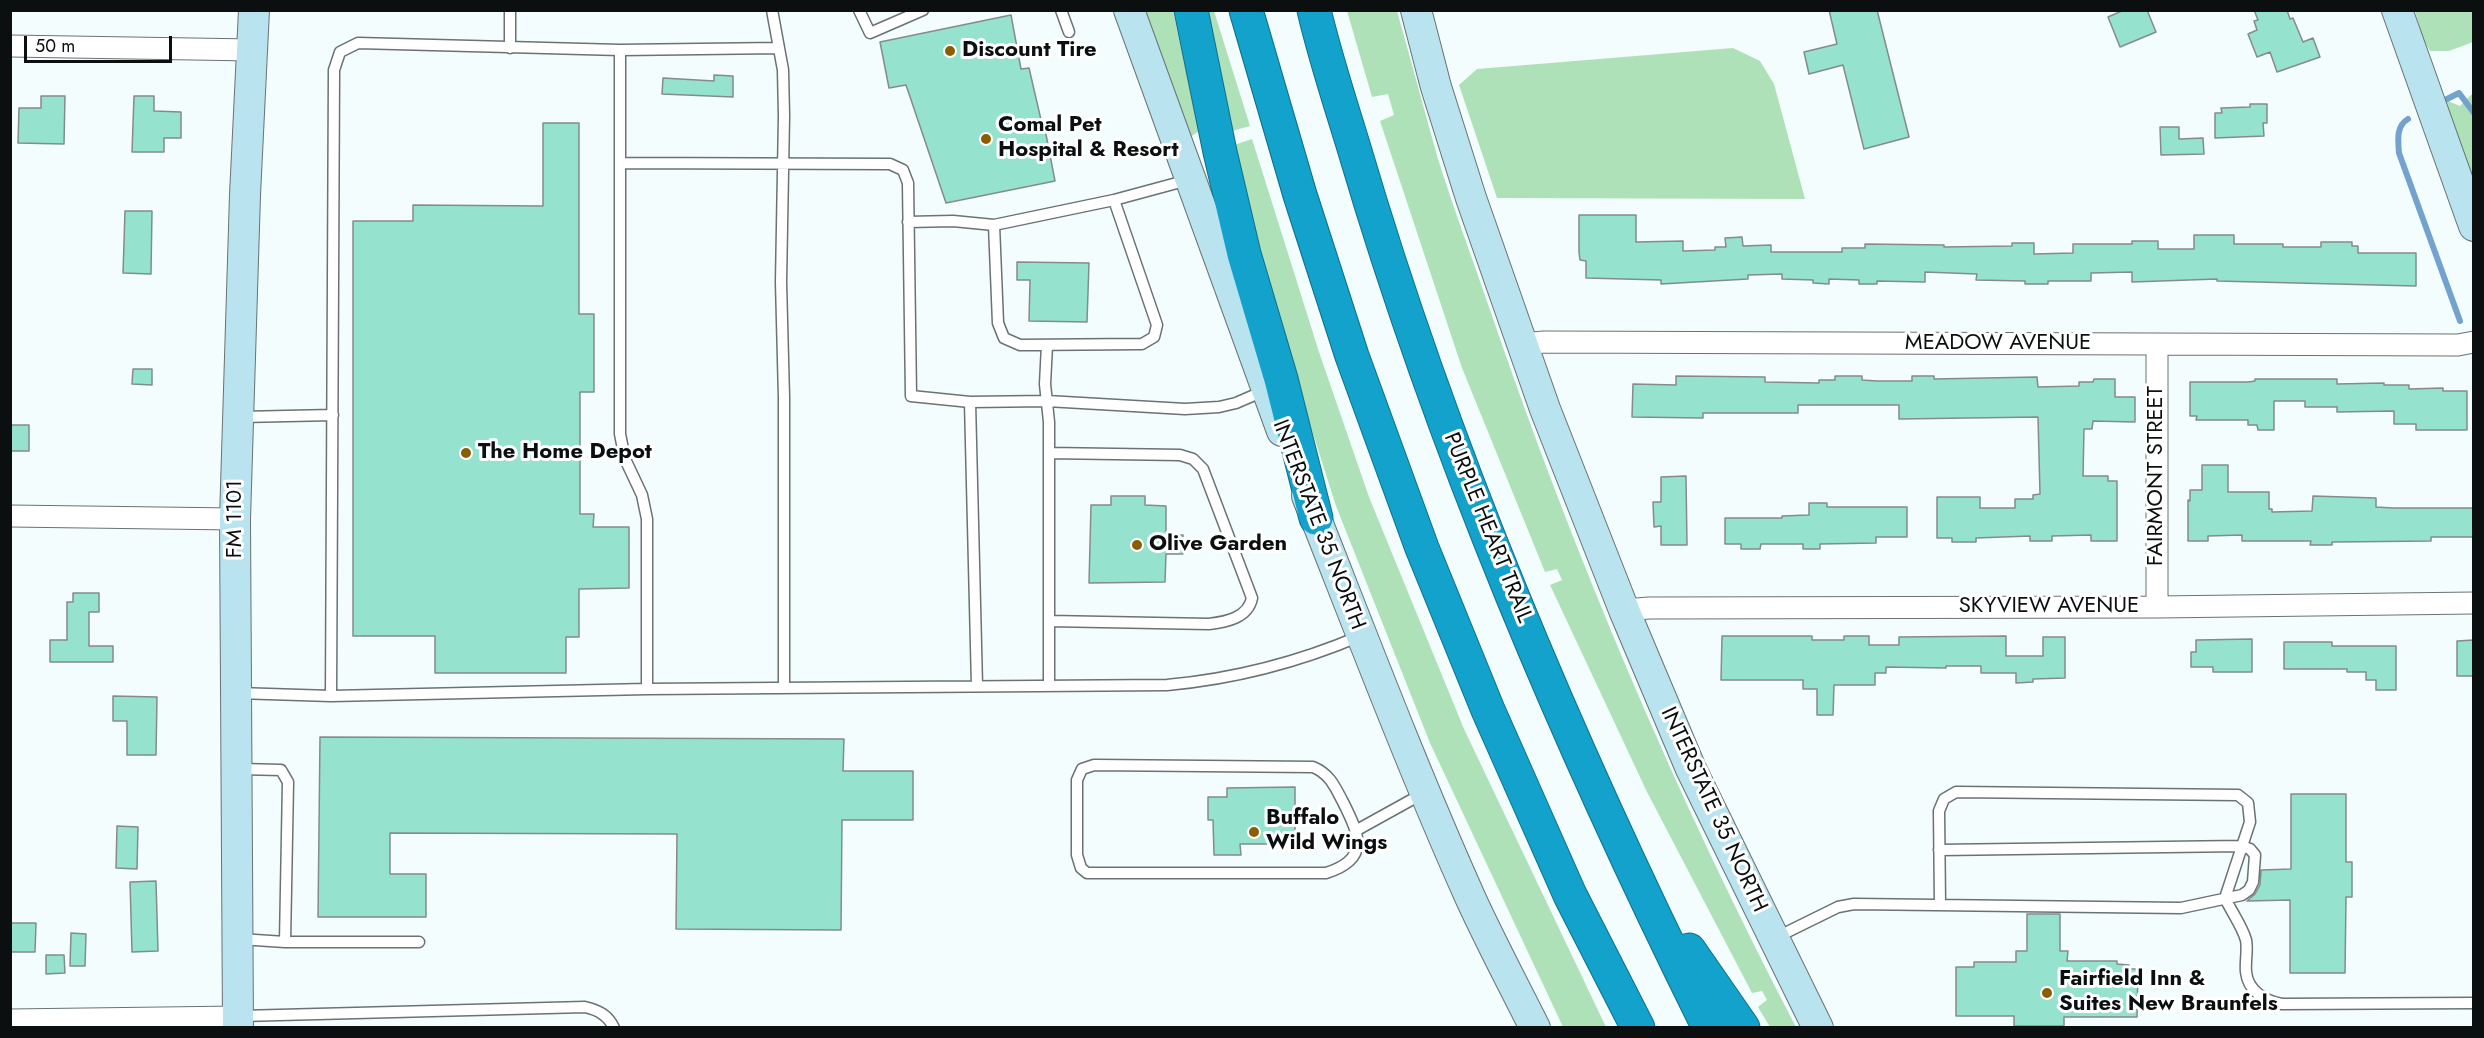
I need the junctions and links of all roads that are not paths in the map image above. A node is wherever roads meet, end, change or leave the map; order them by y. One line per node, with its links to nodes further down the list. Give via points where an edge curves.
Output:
1 (254, 10): 18 (main road, FM 1101 / FM 1101)
2 (510, 10): 15 (lane)
3 (772, 10): 16 (lane)
4 (859, 10): 5 (lane, via 870,33)
5 (923, 10)
6 (1061, 10): 13 (lane)
7 (1129, 10): 21 (main road, INTERSTATE 35 NORTH)
8 (1191, 10): 38 (highway, via 1244,254)
9 (1246, 10): 67 (highway, via 1345,334 1422,548 1570,895)
10 (1314, 10): 55 (highway, PURPLE HEART TRAIL, via 1379,234 1423,364 1546,678)
11 (1416, 10): 27 (main road, INTERSTATE 35 NORTH, via 1471,198)
12 (2397, 10): 25 (main road)
13 (1069, 32)
14 (10, 46): 18 (street)
15 (510, 48): 17 (lane); 33 (lane, via 358,43 340,52 336,61)
16 (779, 48): 17 (lane); 20 (lane, via 783,70)
17 (620, 50): 19 (lane)
18 (253, 51): 34 (main road, FM 1101 / FM 1101)
19 (620, 163): 20 (lane); 47 (lane, via 620,434 625,459 648,519)
20 (783, 165): 23 (lane, via 897,166 907,176); 46 (lane)
21 (1190, 179): 22 (lane); 30 (main road, INTERSTATE 35 NORTH)
22 (1114, 200): 24 (lane); 28 (lane, via 1156,321 1156,333 1138,345)
23 (908, 222): 24 (lane); 32 (lane, via 911,396)
24 (994, 225): 28 (lane, via 999,328 1004,338 1014,344)
25 (2474, 226)
26 (2474, 342): 29 (street, MEADOW AVENUE)
27 (1523, 344): 29 (street, MEADOW AVENUE); 41 (main road, INTERSTATE 35 NORTH)
28 (1047, 345): 31 (lane)
29 (2157, 345): 40 (street, FAIRMONT STREET)
30 (1266, 390): 31 (lane, via 1236,403 1200,409); 38 (main road, INTERSTATE 35 NORTH)
31 (1047, 401): 32 (lane); 35 (lane)
32 (970, 402): 44 (lane)
33 (333, 415): 34 (lane); 49 (lane)
34 (237, 417): 37 (main road, FM 1101 / FM 1101)
35 (1049, 453): 42 (lane); 42 (lane, via 1180,455 1199,464 1252,598 1244,614 1209,624)
36 (10, 516): 37 (street)
37 (235, 519): 48 (main road, FM 1101 / FM 1101)
38 (1316, 519): 43 (main road, INTERSTATE 35 NORTH)
39 (2474, 603): 40 (street, SKYVIEW AVENUE)
40 (2157, 607): 41 (street, SKYVIEW AVENUE)
41 (1624, 610): 58 (main road, INTERSTATE 35 NORTH, via 1691,768)
42 (1049, 621): 45 (lane)
43 (1360, 636): 45 (lane, via 1289,662 1193,683); 51 (main road, INTERSTATE 35 NORTH)
44 (977, 686): 45 (lane); 46 (lane)
45 (1049, 686)
46 (784, 688): 47 (lane)
47 (646, 689): 49 (lane)
48 (237, 693): 49 (lane); 50 (main road, FM 1101 / FM 1101)
49 (331, 696)
50 (236, 769): 59 (main road, FM 1101 / FM 1101); 60 (lane, via 281,770 288,782)
51 (1425, 793): 52 (lane); 66 (main road, INTERSTATE 35 NORTH)
52 (1357, 830): 52 (lane, via 1332,781 1313,767 1094,765 1082,769 1077,780 1078,862 1094,875 1326,873 1352,857 1358,844)
53 (2241, 846): 54 (lane); 54 (lane, via 2250,822 2250,809 2238,795 1956,792 1940,805); 56 (lane); 56 (lane, via 2255,855 2253,882 2242,895)
54 (1940, 850): 57 (lane)
55 (1629, 864): 68 (highway, PURPLE HEART TRAIL); 69 (highway)
56 (2225, 898): 57 (lane, via 2181,908); 62 (lane, via 2246,943 2248,980 2266,999 2282,1004)
57 (1940, 905): 58 (lane, via 1845,905)
58 (1774, 938): 70 (main road, INTERSTATE 35 NORTH)
59 (237, 939): 60 (lane); 64 (main road, FM 1101 / FM 1101)
60 (285, 942): 61 (lane)
61 (419, 942)
62 (2474, 1003)
63 (10, 1020): 64 (street)
64 (238, 1022): 65 (lane, via 585,1007 606,1016)
65 (614, 1028)
66 (1535, 1028)
67 (1638, 1028)
68 (1709, 1028)
69 (1743, 1028)
70 (1818, 1028)

